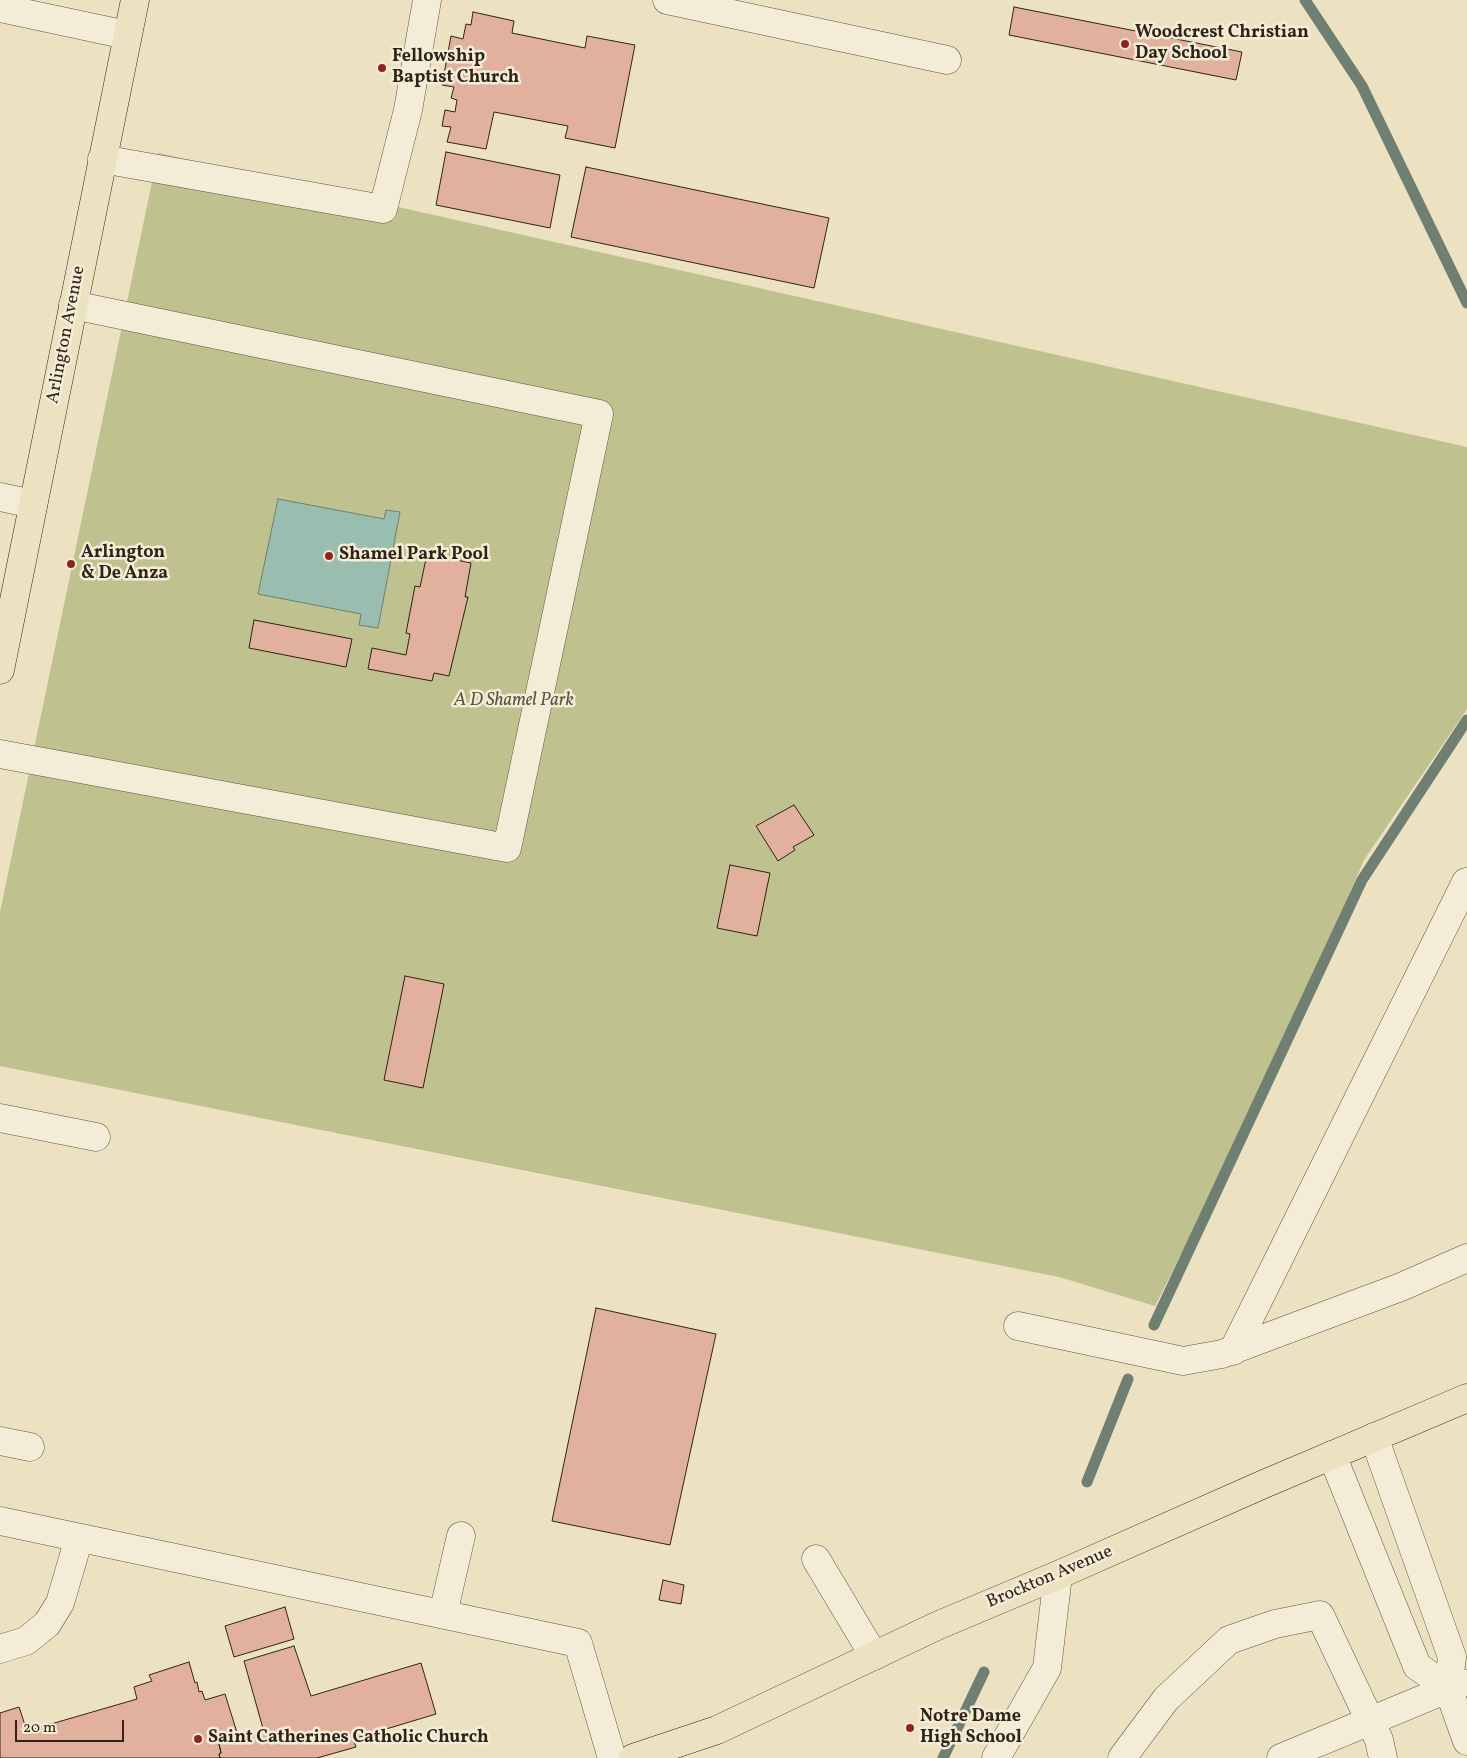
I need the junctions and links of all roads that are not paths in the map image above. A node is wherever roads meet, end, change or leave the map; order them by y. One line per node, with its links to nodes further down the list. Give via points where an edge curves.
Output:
1 (135, 0): 5 (main road, Arlington Avenue)
2 (427, 0): 7 (street, via 408,110 383,209)
3 (667, 0): 6 (street)
4 (0, 8): 5 (street)
5 (127, 35): 7 (main road, Arlington Avenue)
6 (947, 60)
7 (102, 159): 8 (main road, Arlington Avenue)
8 (73, 305): 10 (main road, Arlington Avenue); 12 (street, via 599,414 507,848)
9 (0, 497): 10 (street)
10 (33, 504): 11 (main road, Arlington Avenue)
11 (0, 670)
12 (0, 754)
13 (1467, 883): 18 (street)
14 (0, 1118): 15 (street)
15 (96, 1137)
16 (1467, 1258): 18 (street, via 1401,1287)
17 (1018, 1326): 18 (street, via 1183,1361)
18 (1233, 1350)
19 (1467, 1398): 20 (main road, Brockton Avenue)
20 (1374, 1437): 23 (main road, Brockton Avenue); 32 (street, via 1452,1657)
21 (0, 1441): 22 (street)
22 (30, 1447)
23 (1332, 1455): 28 (main road, Brockton Avenue); 32 (street, via 1417,1666)
24 (0, 1521): 26 (street)
25 (461, 1536): 29 (street)
26 (79, 1538): 29 (street); 30 (street, via 60,1603 47,1624 26,1640)
27 (816, 1559): 31 (street)
28 (1058, 1576): 31 (main road, Brockton Avenue, via 939,1625); 37 (street, via 1047,1668)
29 (443, 1614): 35 (street, via 578,1642)
30 (0, 1649)
31 (874, 1656): 36 (main road, Brockton Avenue, via 716,1730)
32 (1457, 1685): 33 (street); 34 (street)
33 (1370, 1721): 38 (street, via 1320,1615 1276,1624 1229,1640 1166,1699); 39 (street); 40 (street, via 1380,1740)
34 (1467, 1741)
35 (612, 1758)
36 (633, 1758)
37 (996, 1758)
38 (1122, 1758)
39 (1281, 1758)
40 (1383, 1758)

